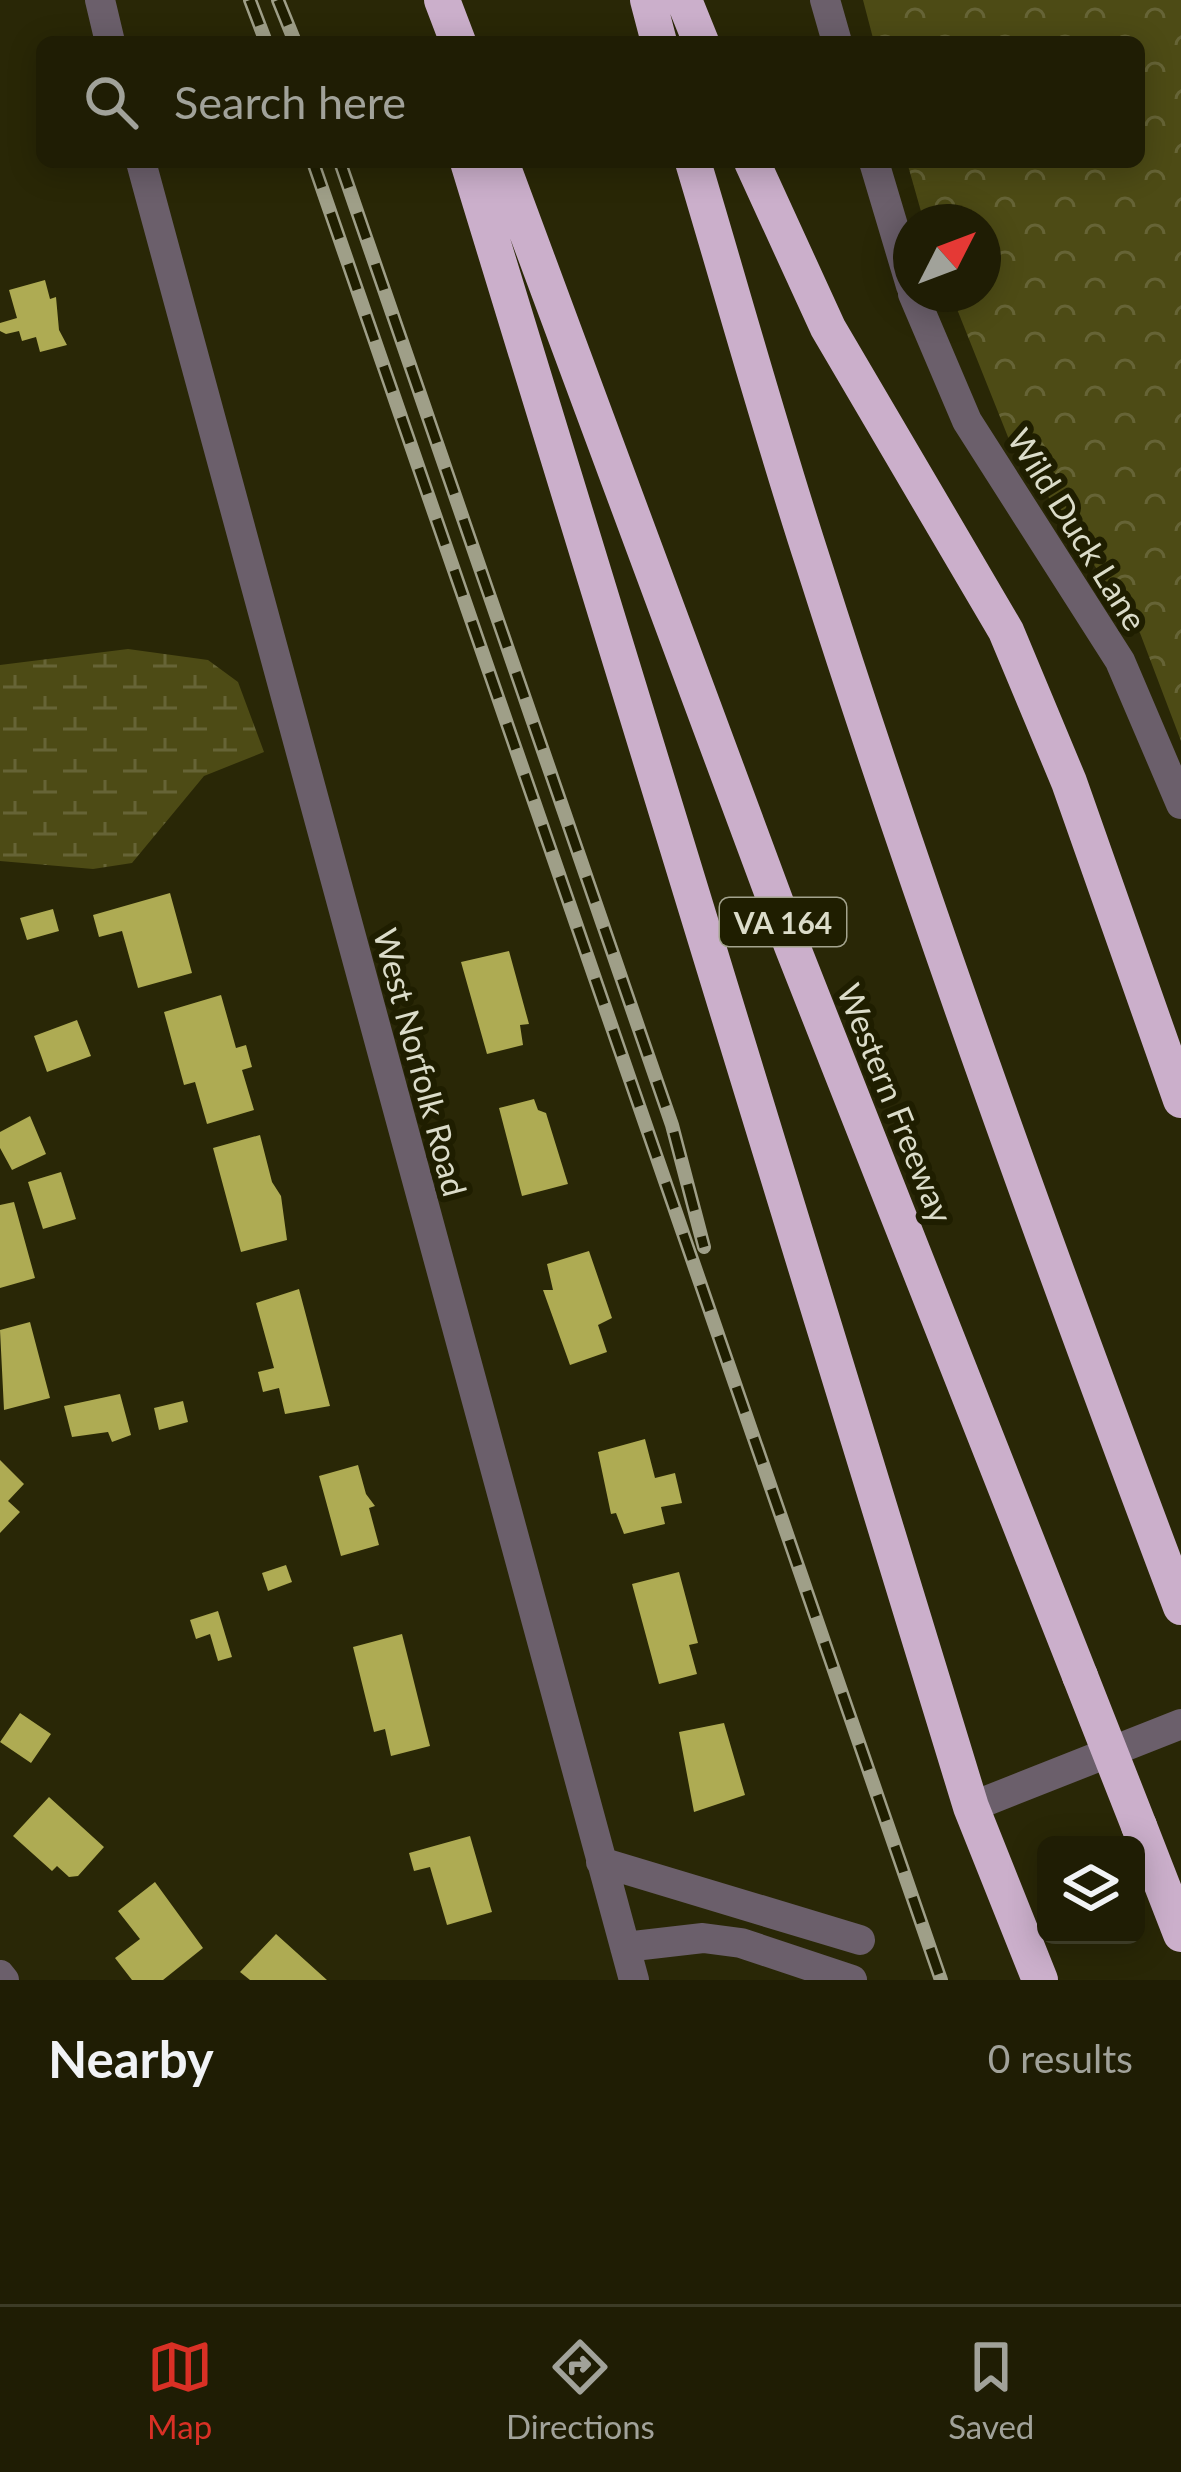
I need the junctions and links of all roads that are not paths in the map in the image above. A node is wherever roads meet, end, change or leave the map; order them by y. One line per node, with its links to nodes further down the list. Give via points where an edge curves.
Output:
1 (100, 0): 7 (street)
2 (418, 0): 8 (highway)
3 (442, 0): 9 (highway)
4 (648, 0): 10 (highway)
5 (684, 0): 11 (highway)
6 (825, 0): 12 (street)
7 (109, 36)
8 (429, 36)
9 (456, 36)
10 (657, 36)
11 (699, 36)
12 (835, 36)
13 (144, 168): 26 (street, West Norfolk Road)
14 (470, 168): 25 (highway)
15 (503, 168): 27 (highway, Western Freeway / VA 164, bridge, via 792,946)
16 (695, 168): 23 (highway, via 916,878)
17 (755, 168): 22 (highway, via 828,328 1006,631 1069,782)
18 (876, 168): 19 (street, Wild Duck Lane)
19 (893, 226)
20 (921, 312): 21 (street, Wild Duck Lane, via 967,421 1120,661)
21 (1181, 804)
22 (1181, 1100)
23 (1181, 1607)
24 (1181, 1724): 25 (street)
25 (971, 1808): 32 (highway)
26 (601, 1862): 28 (street); 29 (street, West Norfolk Road)
27 (1181, 1934)
28 (860, 1940)
29 (625, 1947): 30 (street, West Norfolk Road); 31 (street, via 703,1938 741,1943)
30 (634, 1980)
31 (852, 1980)
32 (1040, 1980)

